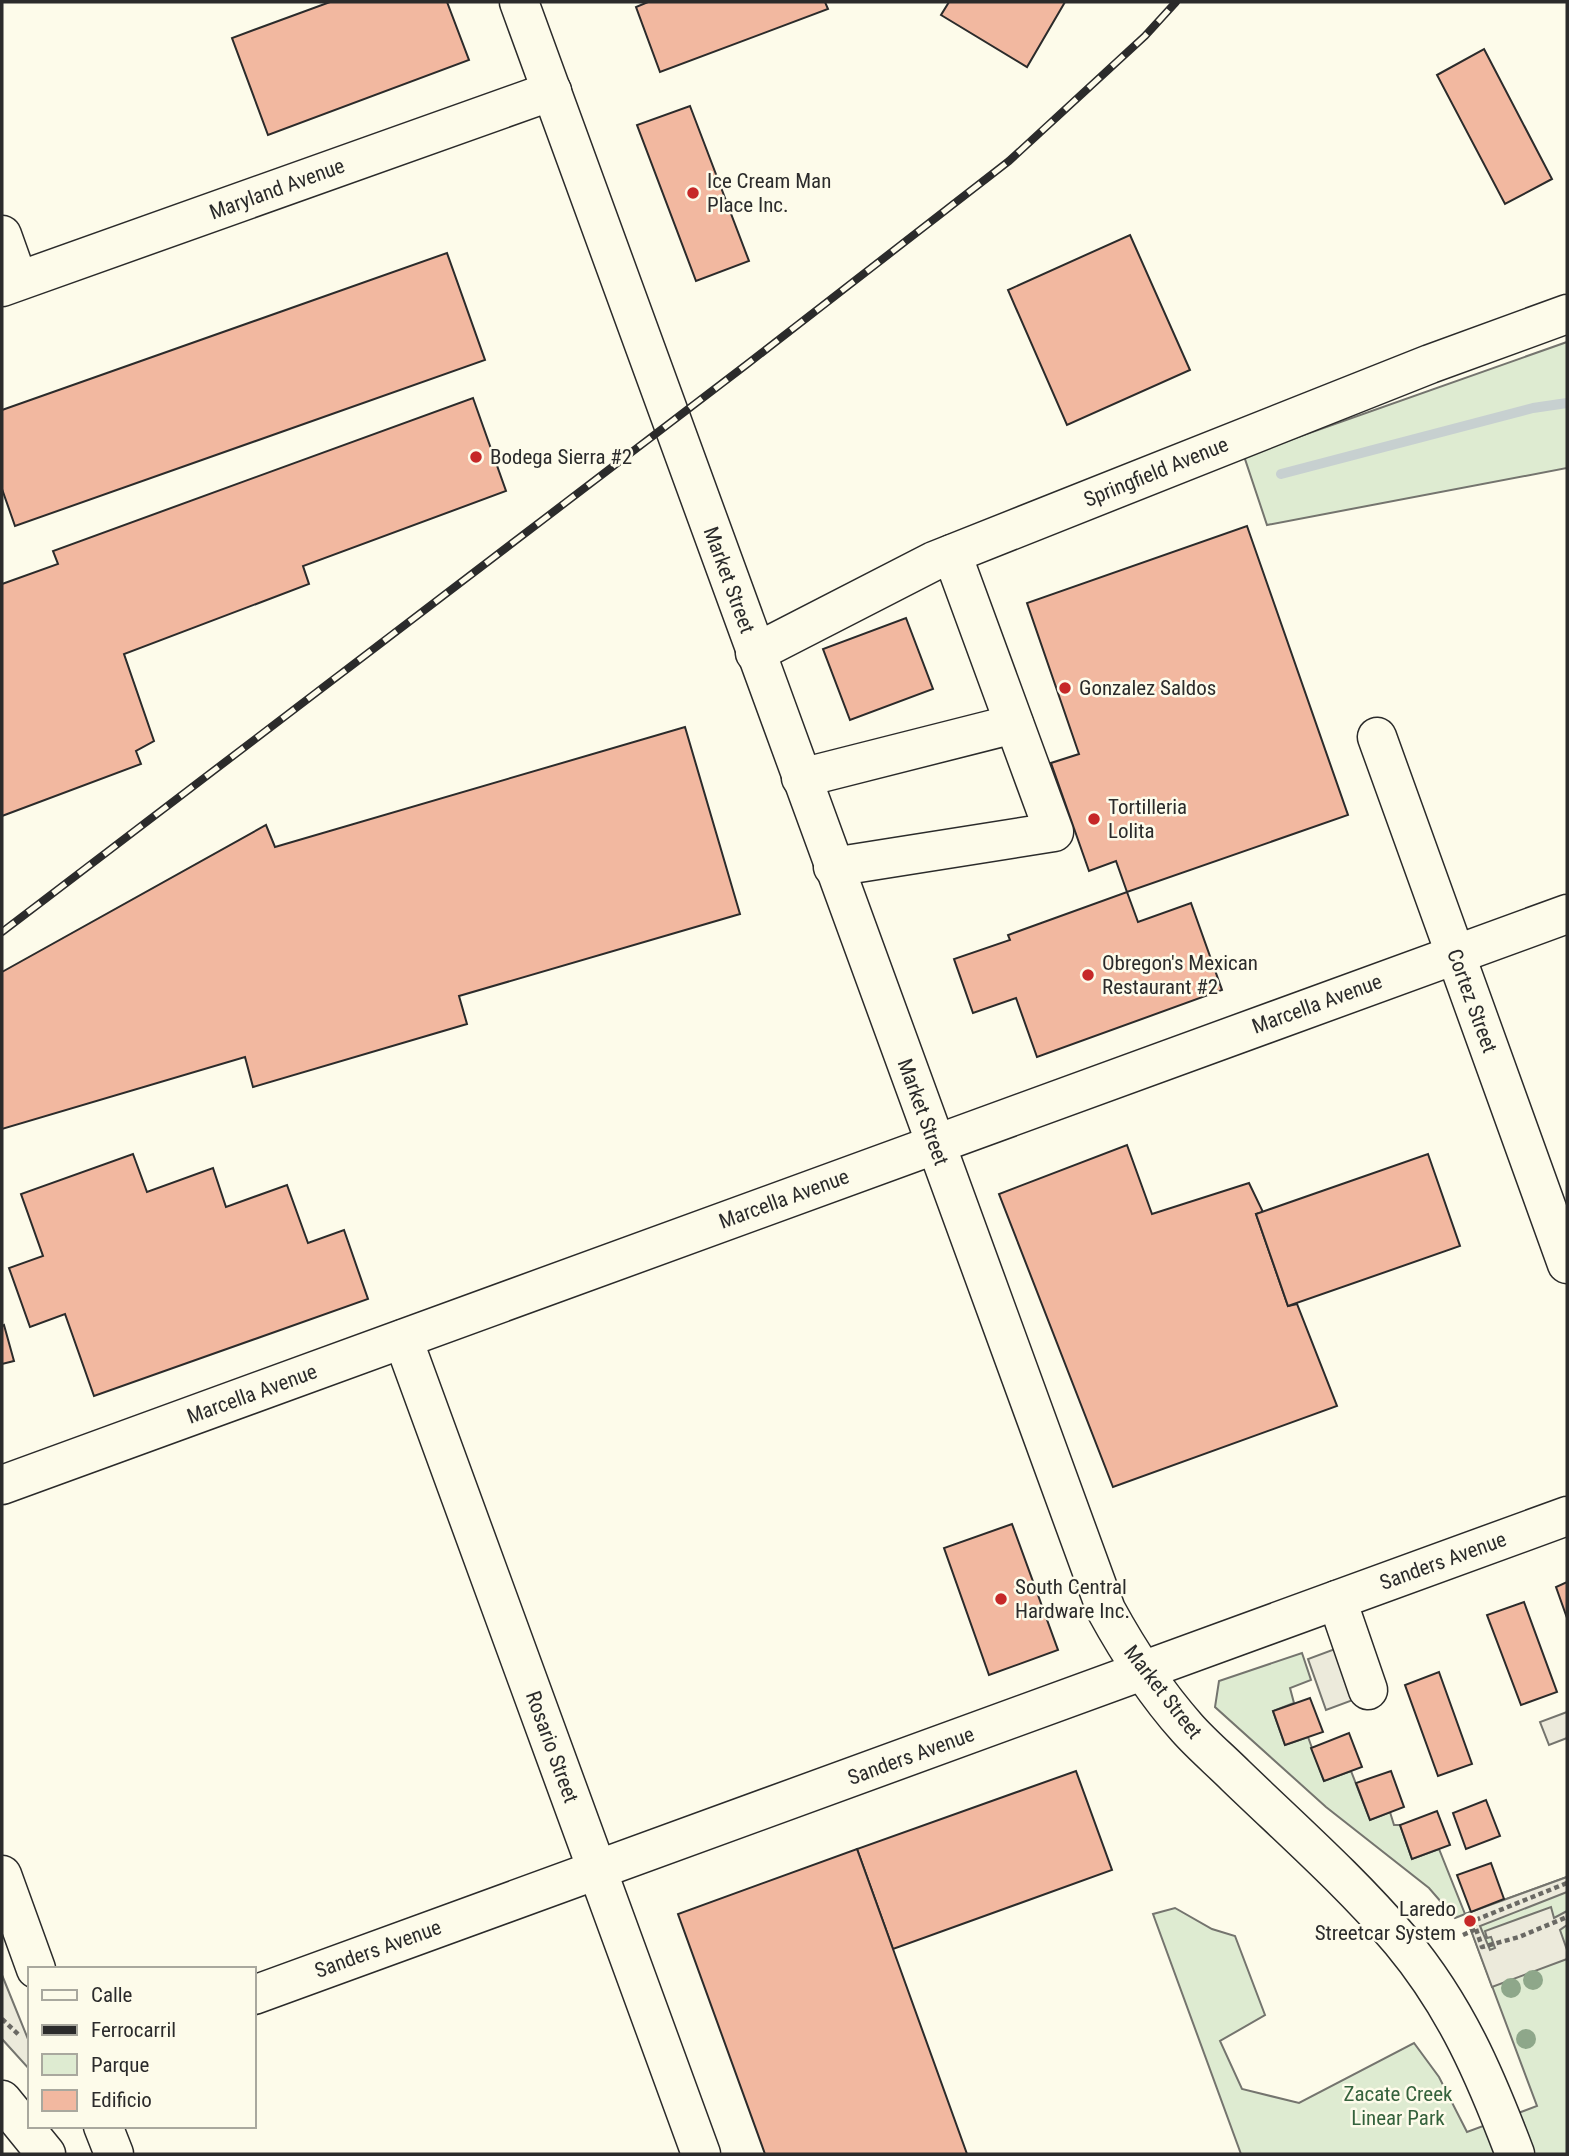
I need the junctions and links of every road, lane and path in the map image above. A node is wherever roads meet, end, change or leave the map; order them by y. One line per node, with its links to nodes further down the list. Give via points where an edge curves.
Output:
1 (519, 2): 2 (street, Market Street)
2 (552, 91): 4 (street, Maryland Avenue); 7 (street, Market Street)
3 (2, 235): 4 (street)
4 (10, 284)
5 (1567, 314): 6 (street, Springfield Avenue)
6 (952, 554): 7 (street, Springfield Avenue); 8 (street)
7 (755, 653): 10 (street, Market Street)
8 (1014, 724): 10 (street); 11 (street, via 1054,832)
9 (1377, 737): 13 (street, Cortez Street)
10 (801, 779): 11 (street, Market Street)
11 (833, 866): 14 (street, Market Street)
12 (1567, 914): 13 (street, Marcella Avenue)
13 (1454, 953): 14 (street, Marcella Avenue); 15 (street, Cortez Street)
14 (935, 1144): 16 (street, Marcella Avenue); 20 (street, Market Street, via 1106,1610)
15 (1567, 1264)
16 (403, 1339): 17 (street, Marcella Avenue); 22 (street, Rosario Street)
17 (2, 1485)
18 (1567, 1516): 19 (street, Sanders Avenue)
19 (1336, 1600): 20 (street, Sanders Avenue); 21 (street)
20 (1142, 1672): 22 (street, Sanders Avenue); 34 (street, Market Street, via 1188,1728 1401,1941 1461,2027)
21 (1368, 1690)
22 (597, 1869): 29 (street, Sanders Avenue); 37 (street, Rosario Street)
23 (2, 1875): 28 (street)
24 (1567, 1883): 26 (path, via 1473,1921)
25 (1567, 1917): 26 (path, via 1482,1947)
26 (1476, 1929): 27 (path)
27 (1463, 1935)
28 (35, 1967)
29 (256, 1994)
30 (2, 2019): 31 (path)
31 (19, 2035)
32 (2, 2100): 35 (street)
33 (104, 2128): 36 (street)
34 (1509, 2137)
35 (46, 2154)
36 (114, 2154)
37 (701, 2154)

